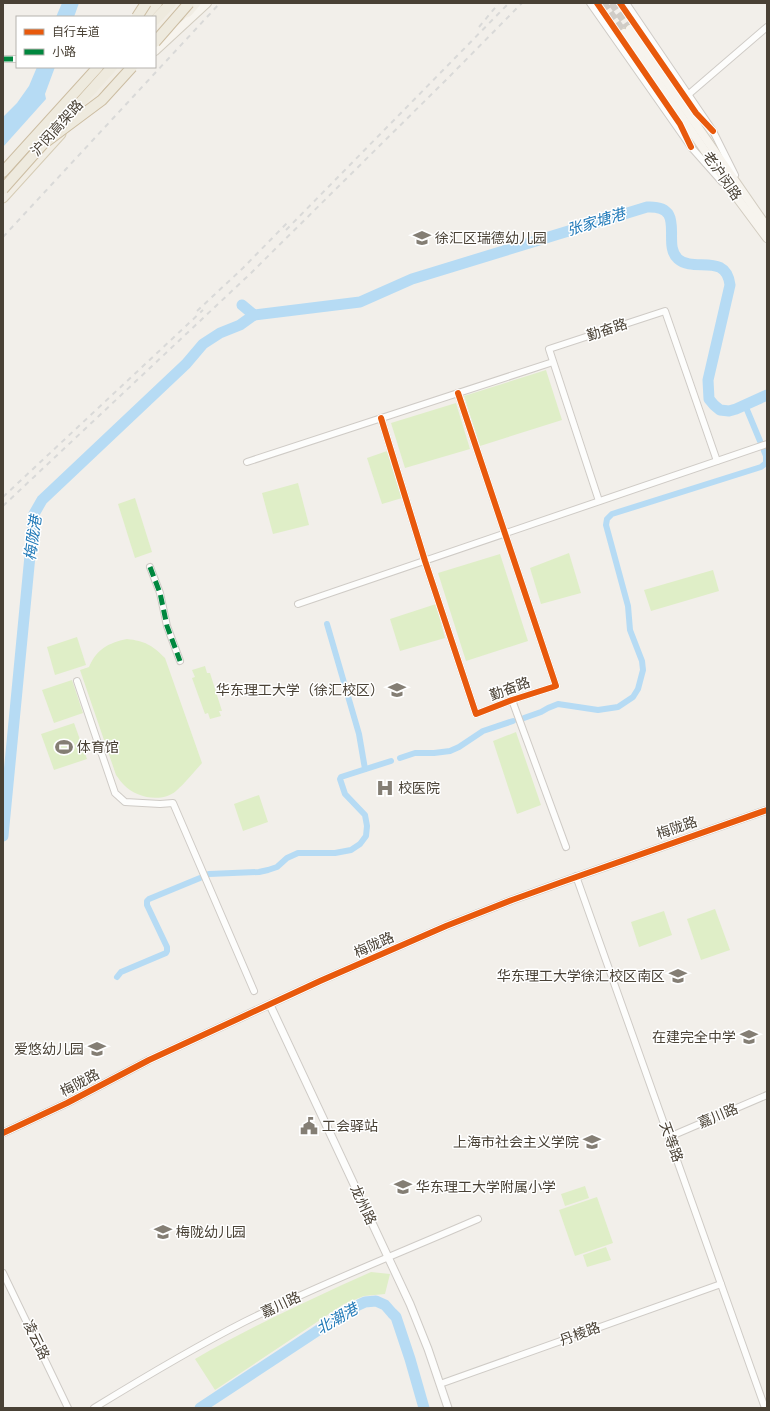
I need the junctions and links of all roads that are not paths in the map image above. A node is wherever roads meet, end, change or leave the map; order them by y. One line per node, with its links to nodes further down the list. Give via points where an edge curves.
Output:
1 (148, 3): 10 (highway, bridge)
2 (157, 3): 11 (highway)
3 (171, 3): 12 (highway)
4 (179, 3): 12 (main road)
5 (189, 3): 15 (highway, bridge)
6 (196, 3): 12 (main road, via 188,12)
7 (207, 3): 16 (main road)
8 (590, 3): 31 (street, via 691,146)
9 (626, 3): 26 (street)
10 (138, 16)
11 (145, 16)
12 (157, 24)
13 (767, 27): 26 (street)
14 (627, 31): 31 (main road, 老沪闵路)
15 (156, 41)
16 (156, 50)
17 (3, 58): 18 (street)
18 (16, 59)
19 (91, 68): 29 (main road)
20 (97, 68): 29 (highway, 沪闵高架路)
21 (111, 68): 28 (highway, 沪闵高架路, bridge)
22 (119, 68): 25 (main road)
23 (131, 68): 27 (highway, bridge)
24 (137, 68): 27 (main road, bridge)
25 (98, 90): 30 (main road); 32 (main road)
26 (689, 94): 31 (street, via 713,131)
27 (102, 100): 28 (highway, bridge)
28 (43, 144): 30 (highway, 沪闵高架路, bridge)
29 (4, 167)
30 (3, 188)
31 (741, 197): 33 (main road, 老沪闵路); 34 (main road, 老沪闵路)
32 (3, 198)
33 (767, 227)
34 (767, 238)
35 (553, 362): 36 (street); 39 (street, 勤奋路, via 549,349 665,311); 41 (street)
36 (458, 393): 37 (street); 42 (street, 勤奋路)
37 (381, 418): 40 (street); 43 (street, 勤奋路)
38 (767, 444): 39 (street)
39 (717, 461): 41 (street)
40 (247, 462)
41 (599, 501): 42 (street)
42 (505, 534): 43 (street); 48 (street, 勤奋路, via 556,686)
43 (425, 561): 45 (street); 48 (street, 勤奋路, via 476,714)
44 (150, 566): 46 (street)
45 (298, 604)
46 (180, 661)
47 (77, 681): 52 (street, via 116,793 125,802 173,803)
48 (512, 700): 50 (street)
49 (767, 810): 51 (street, 梅陇路)
50 (566, 847)
51 (576, 876): 53 (street, 梅陇路, via 458,921); 56 (street, 天等路)
52 (254, 991)
53 (270, 1005): 55 (street, 梅陇路, via 149,1060); 58 (street, 龙州路)
54 (767, 1096): 56 (street, 嘉川路)
55 (3, 1133)
56 (669, 1137): 60 (street, 天等路)
57 (478, 1219): 58 (street, 嘉川路)
58 (388, 1258): 61 (street, 龙州路, via 417,1320); 63 (street, 嘉川路, via 244,1322)
59 (3, 1273): 62 (street, 凌云路)
60 (721, 1284): 61 (street, 丹棱路); 65 (street, 天等路)
61 (440, 1384): 64 (street, 龙州路)
62 (68, 1408)
63 (94, 1408)
64 (448, 1408)
65 (765, 1408)

